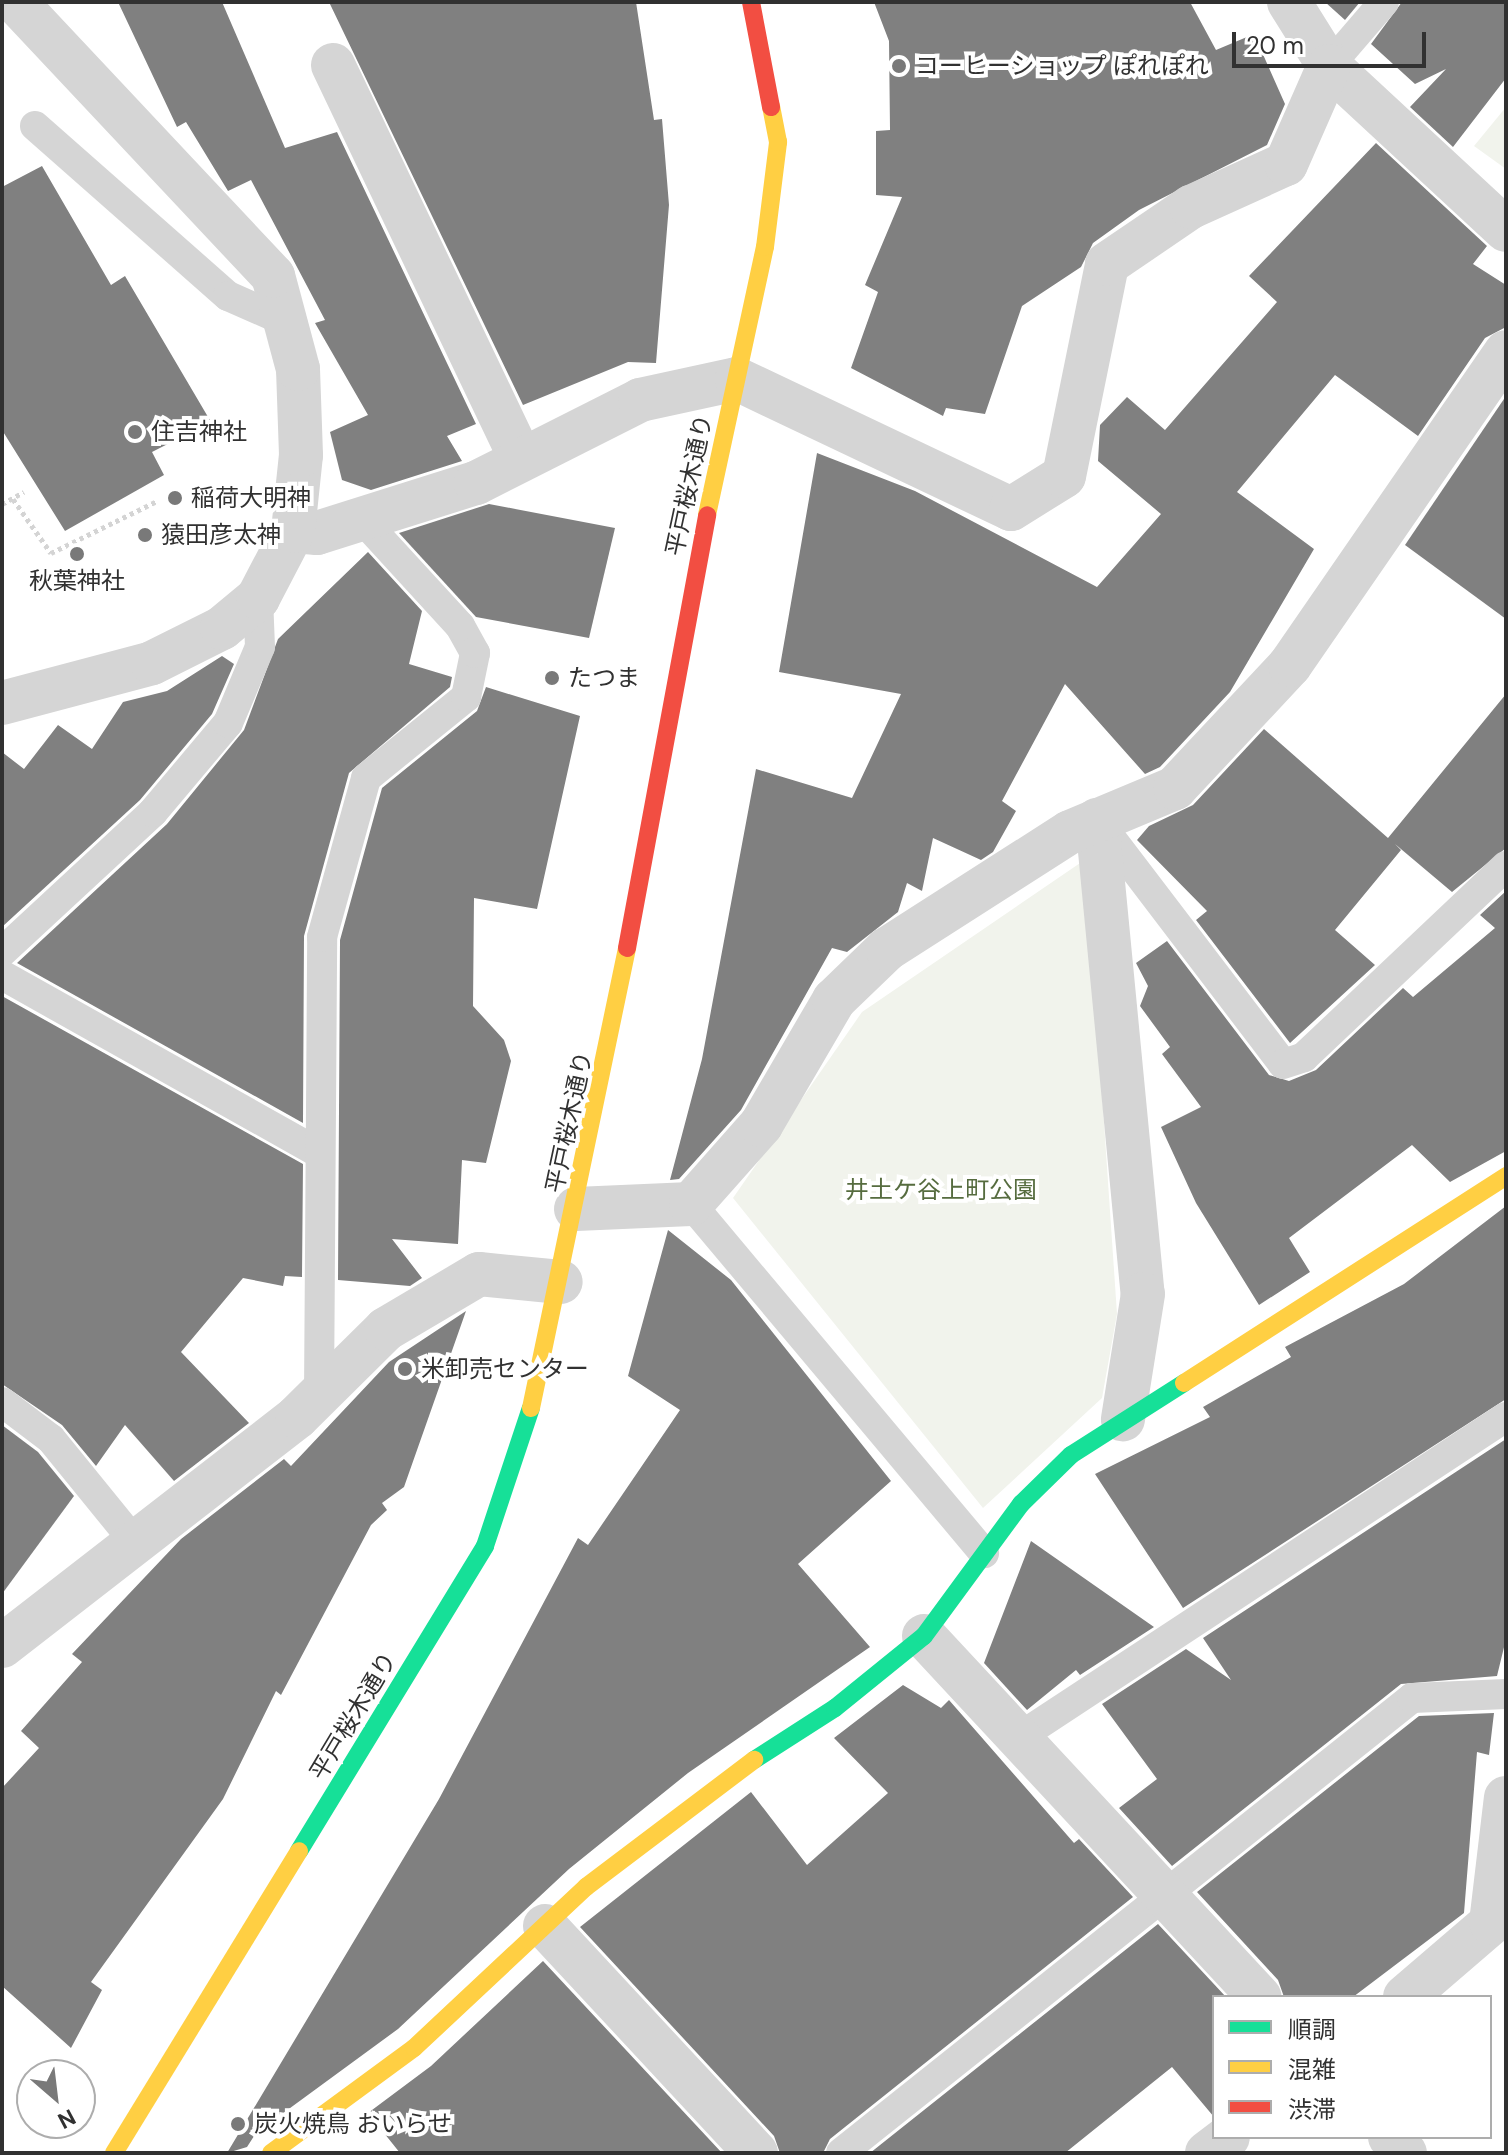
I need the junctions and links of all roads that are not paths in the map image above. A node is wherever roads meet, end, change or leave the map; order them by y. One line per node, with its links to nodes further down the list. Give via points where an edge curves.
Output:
1 (16, 2): 9 (street, via 273,276)
2 (751, 2): 11 (main road, 平戸桜木通り, via 778,142)
3 (1289, 2): 6 (street)
4 (1384, 2): 6 (lane)
5 (333, 65): 12 (street)
6 (1329, 66): 8 (street); 11 (street, via 1286,164 1191,207 1107,264 1064,476 1011,509)
7 (35, 126): 9 (lane, via 228,296)
8 (1506, 230)
9 (285, 321): 14 (street, via 298,369)
10 (1506, 352): 17 (street, via 1290,665 1175,788)
11 (737, 379): 12 (street, via 640,400); 24 (main road, 平戸桜木通り, via 670,688)
12 (521, 460): 13 (street)
13 (362, 519): 14 (street, via 317,533); 21 (lane, via 460,626 475,653 466,697 366,778 322,937)
14 (293, 531): 15 (street)
15 (258, 598): 16 (street, via 222,628 152,663); 19 (lane, via 260,647 228,723 153,812)
16 (2, 703)
17 (1097, 820): 18 (lane, via 1283,1064 1304,1057); 23 (street, via 887,949 834,1000 761,1125); 29 (street, via 1143,1294)
18 (1506, 866)
19 (2, 952)
20 (2, 975): 21 (lane)
21 (319, 1153): 26 (lane)
22 (1506, 1176): 29 (main road)
23 (691, 1204): 24 (street); 31 (lane)
24 (576, 1209): 25 (main road, 平戸桜木通り)
25 (561, 1282): 26 (street, via 479,1274 386,1329); 43 (main road, 平戸桜木通り, via 525,1434 485,1546)
26 (319, 1395): 30 (street)
27 (2, 1402): 30 (lane, via 51,1439)
28 (1506, 1417): 35 (lane)
29 (1123, 1419): 31 (main road, via 1061,1465)
30 (133, 1540): 33 (street)
31 (984, 1553): 32 (main road)
32 (924, 1636): 35 (street); 39 (main road, via 835,1708 704,1792)
33 (2, 1646)
34 (1506, 1694): 37 (lane, via 1412,1698)
35 (1018, 1738): 37 (street)
36 (1506, 1798): 38 (street)
37 (1165, 1895): 40 (street); 46 (lane)
38 (1498, 1925): 41 (street)
39 (545, 1926): 44 (main road, via 414,2048); 45 (street)
40 (1258, 1995)
41 (1408, 1995)
42 (1225, 2139): 47 (street)
43 (114, 2153)
44 (271, 2153)
45 (756, 2153)
46 (841, 2153)
47 (1207, 2153)

